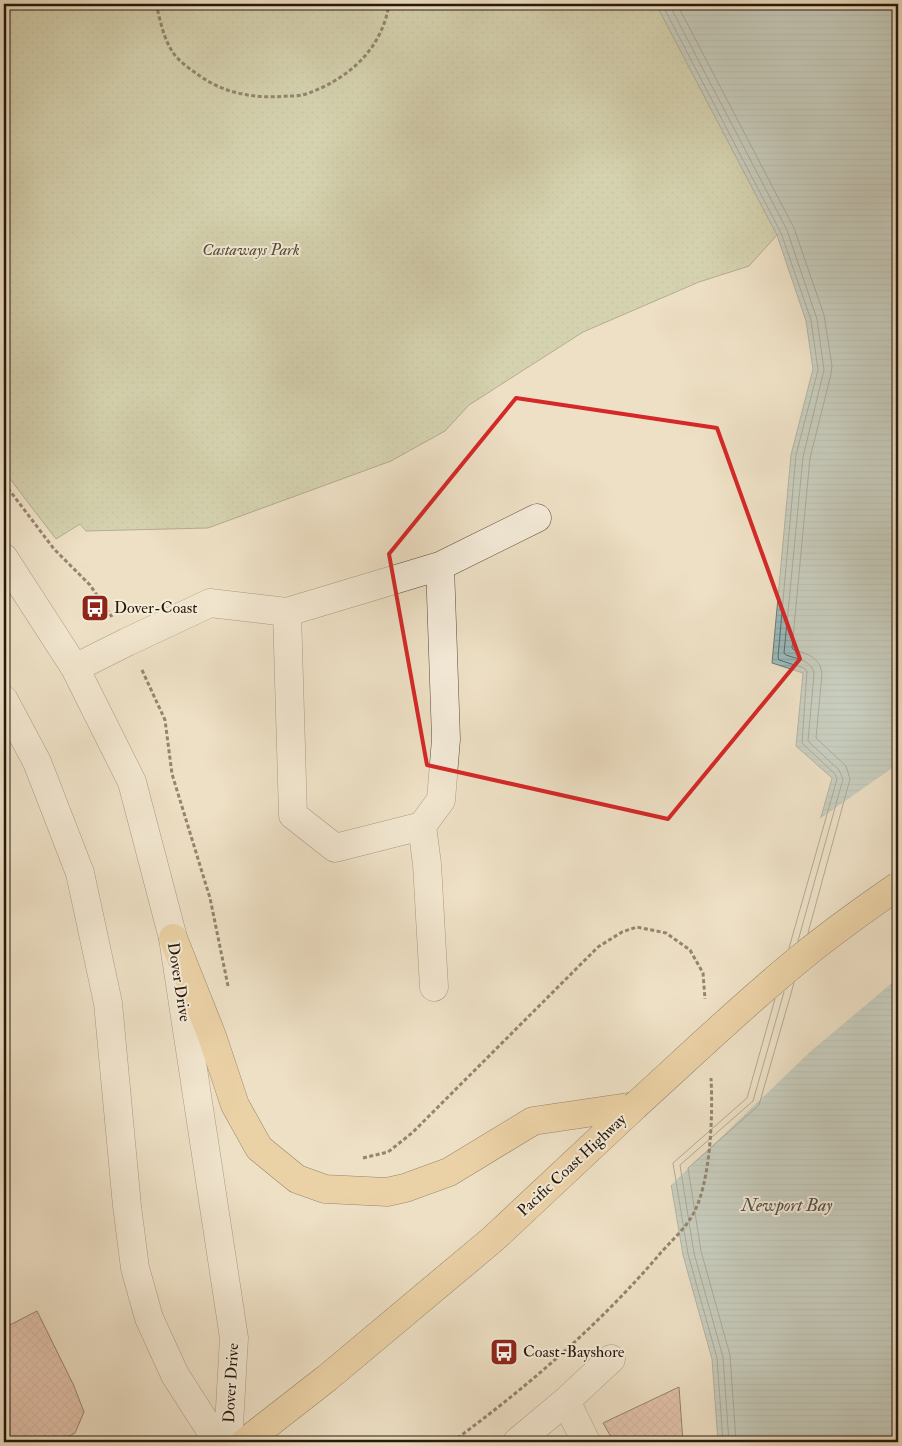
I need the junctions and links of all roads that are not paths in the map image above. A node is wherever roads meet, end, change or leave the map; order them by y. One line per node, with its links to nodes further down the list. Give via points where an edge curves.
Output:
1 (538, 518): 3 (street)
2 (4, 558): 5 (street, Dover Drive)
3 (440, 566): 4 (street); 7 (street, via 446,739 441,800)
4 (287, 612): 5 (street, via 210,603); 7 (street, via 293,815 335,848)
5 (76, 668): 9 (street, Dover Drive, via 132,782)
6 (4, 700): 14 (street, Dover Drive, via 37,762 80,873 108,1002 127,1206 136,1268 149,1318 175,1375)
7 (422, 826): 10 (street, via 428,864)
8 (898, 886): 11 (highway, Pacific Coast Highway, bridge, via 803,956)
9 (173, 938): 11 (highway, via 235,1104 259,1148 297,1179 325,1189 387,1192 449,1172 533,1121); 15 (street, Dover Drive, via 234,1338)
10 (434, 987)
11 (634, 1106): 16 (highway, Pacific Coast Highway, via 493,1239)
12 (611, 1359): 13 (street)
13 (566, 1401): 17 (street); 18 (street)
14 (218, 1442)
15 (228, 1442)
16 (245, 1442)
17 (517, 1442)
18 (586, 1442)

